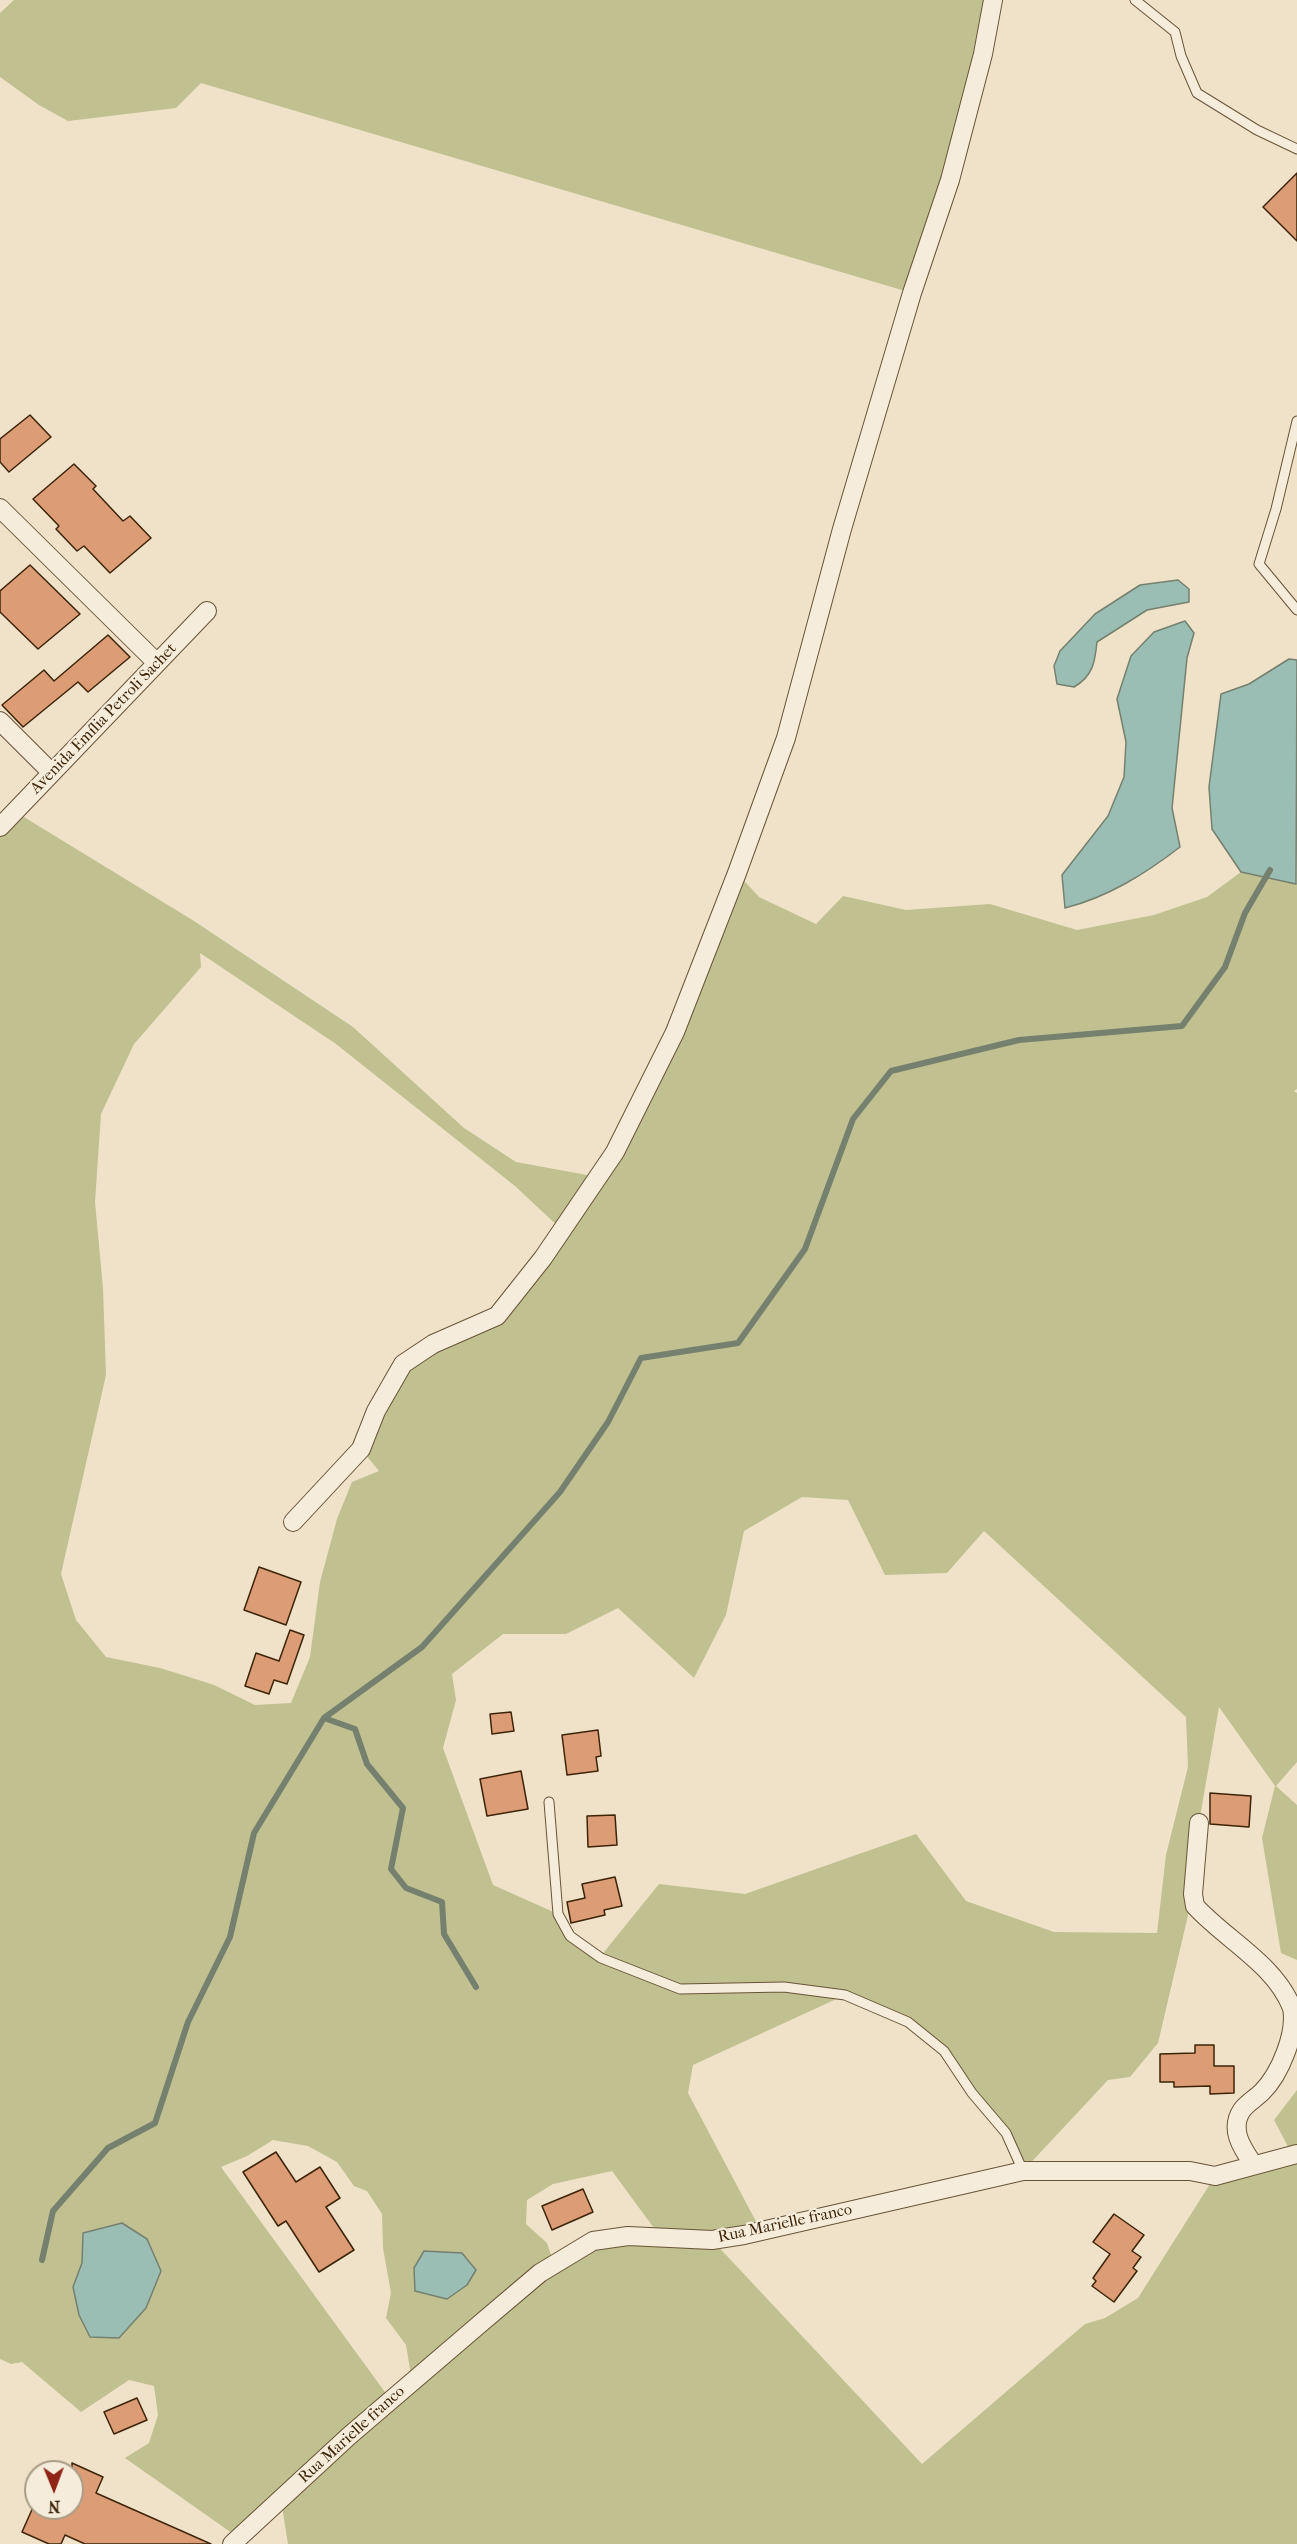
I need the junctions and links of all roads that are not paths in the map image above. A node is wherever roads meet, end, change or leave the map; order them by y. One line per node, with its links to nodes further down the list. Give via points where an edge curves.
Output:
1 (993, 0): 12 (street, via 950,180 842,529 786,738 675,1032 615,1152 543,1258 497,1316 433,1344 403,1364 376,1411 361,1449)
2 (1135, 0): 3 (lane, via 1175,32 1197,93)
3 (1297, 149)
4 (1297, 421): 6 (lane, via 1259,564)
5 (0, 508): 8 (street)
6 (1297, 610)
7 (207, 611): 8 (street, Avenida Emília Petroli Sachet)
8 (157, 663): 10 (street, Avenida Emília Petroli Sachet)
9 (0, 721): 10 (street)
10 (52, 773): 11 (street, Avenida Emília Petroli Sachet)
11 (0, 827)
12 (293, 1522)
13 (549, 1803): 17 (lane, via 558,1914 570,1936 601,1958 680,1989 784,1987 845,1995 908,2022 944,2051 1006,2133)
14 (1199, 1823): 16 (street, via 1195,1906 1275,1978 1293,2010 1293,2038 1279,2066 1264,2091 1242,2110 1236,2124 1239,2144)
15 (1297, 2154): 16 (street, Rua Marielle franco)
16 (1252, 2164): 17 (street, Rua Marielle franco, via 1215,2176 1190,2171)
17 (1023, 2171): 18 (street, Rua Marielle franco, via 744,2235 712,2240 628,2236 593,2241 540,2273 349,2436)
18 (232, 2544)

